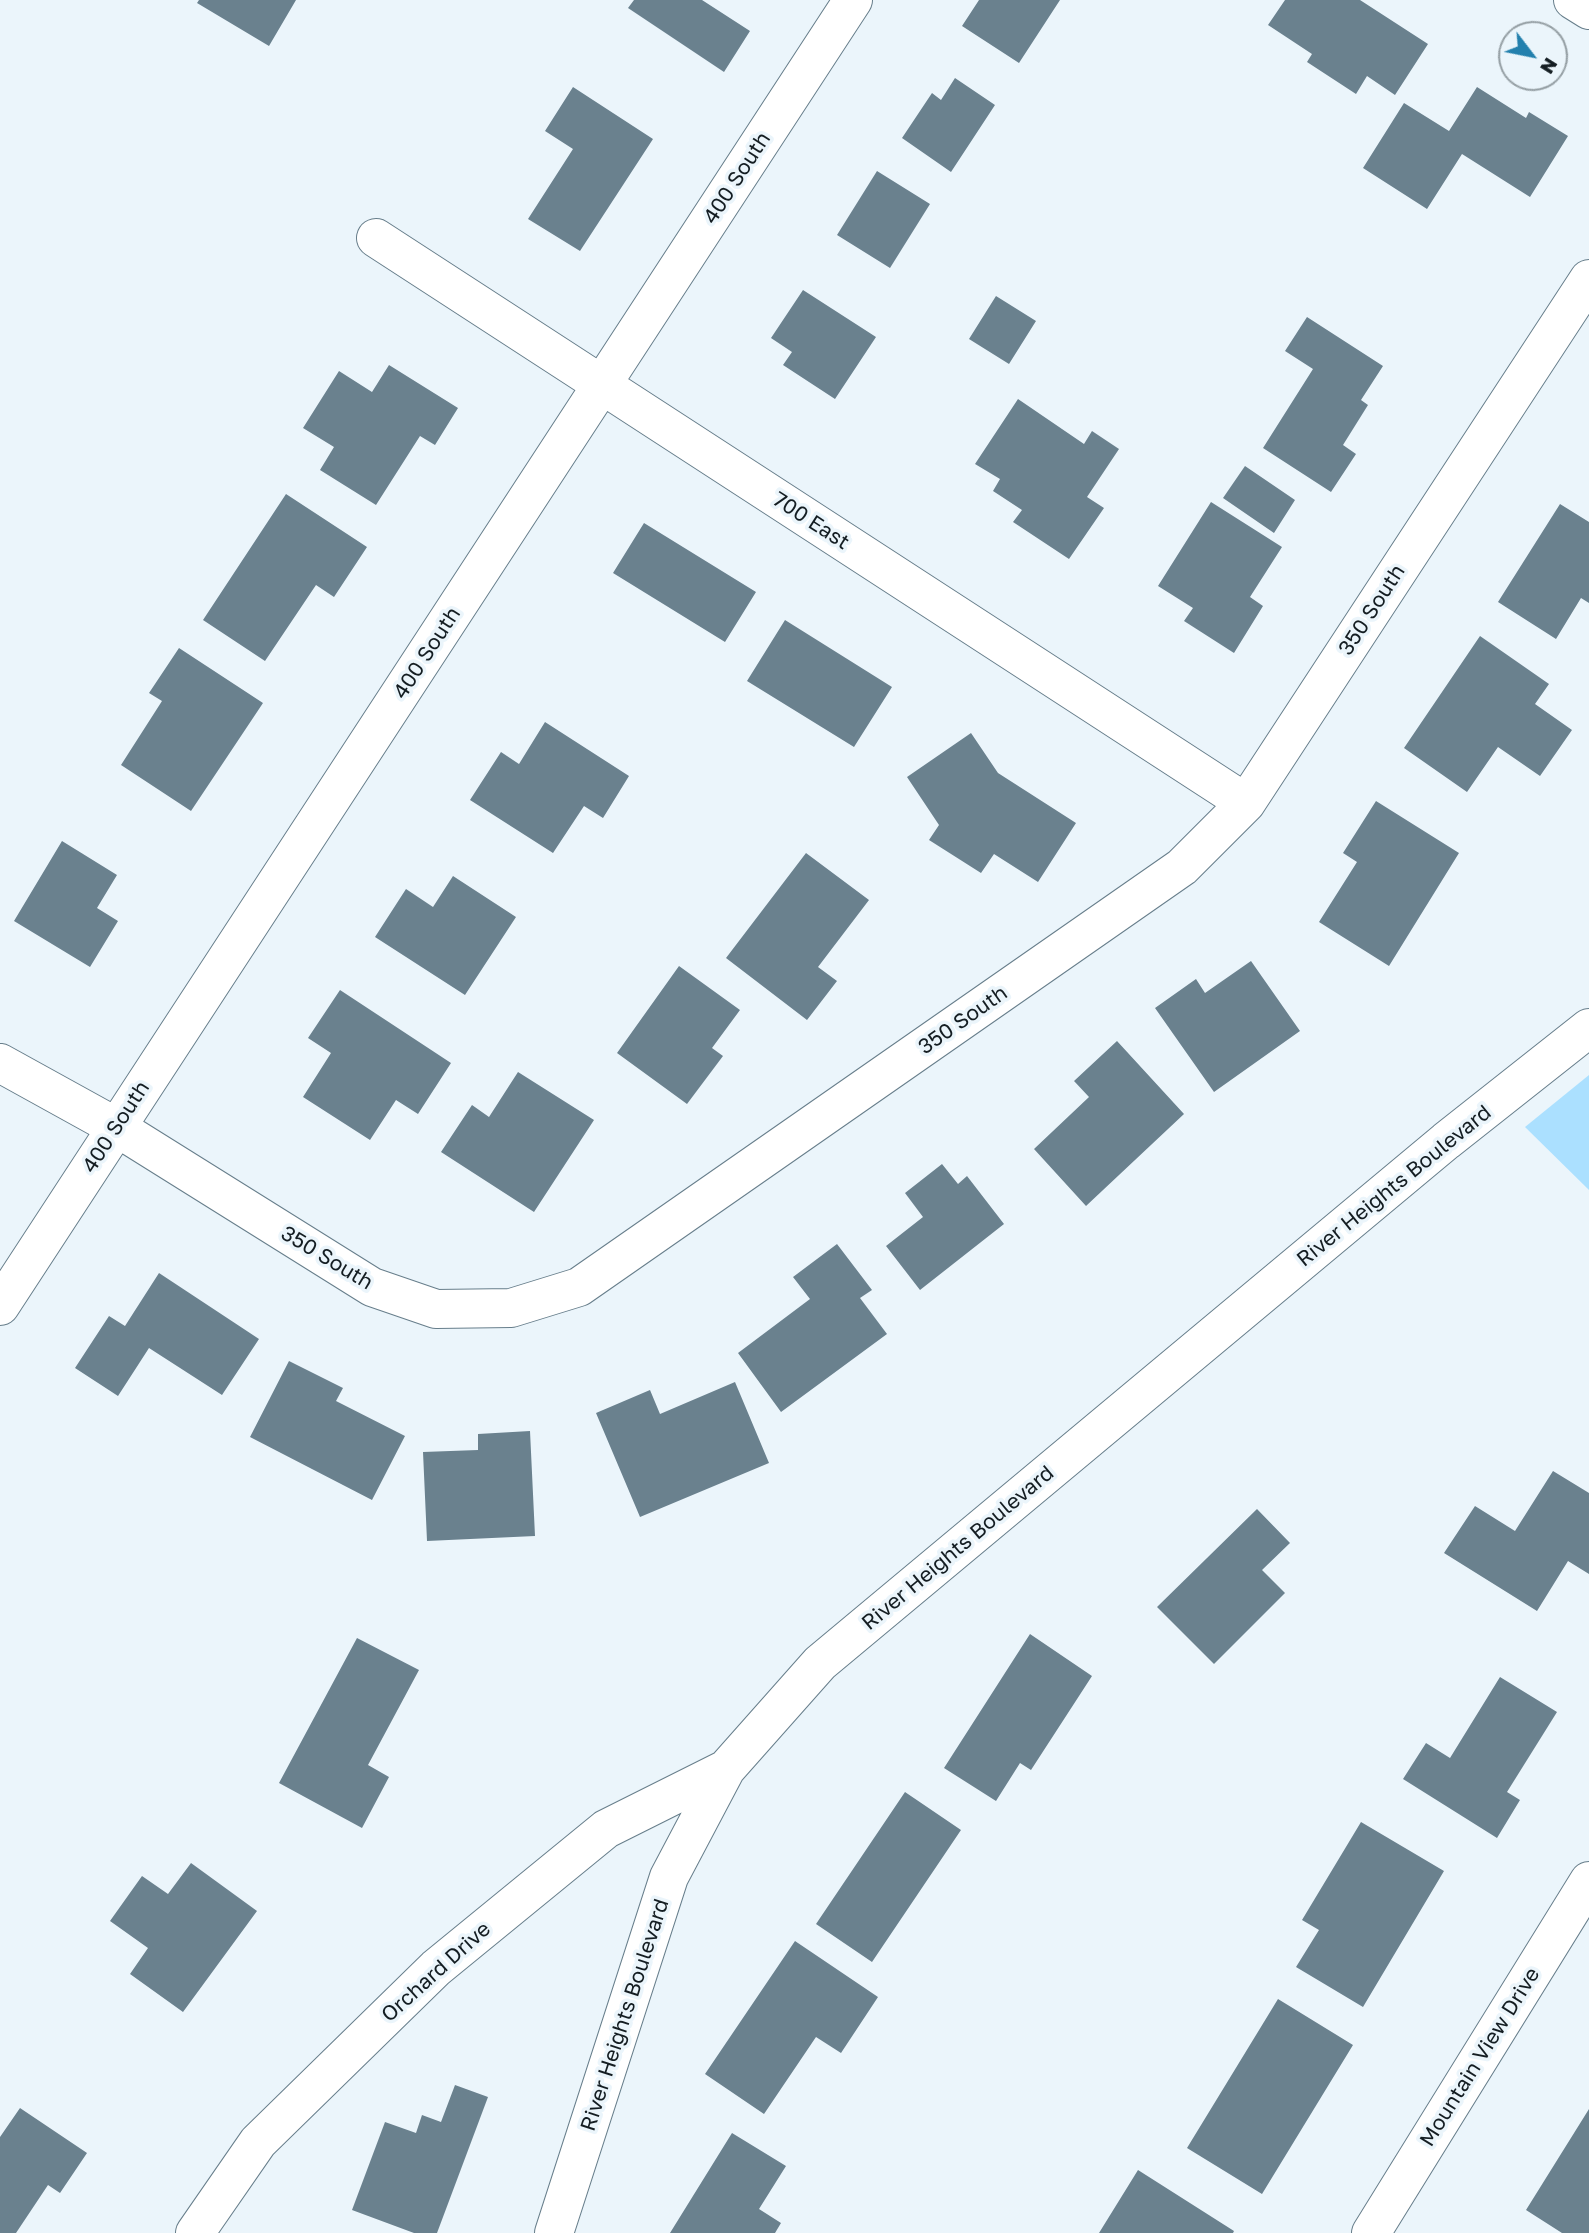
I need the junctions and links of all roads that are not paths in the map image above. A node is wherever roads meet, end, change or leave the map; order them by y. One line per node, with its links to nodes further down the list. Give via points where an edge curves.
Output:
1 (853, 0): 6 (street, 400 South)
2 (1573, 0): 3 (street)
3 (1589, 10)
4 (376, 238): 6 (street, 700 East)
5 (1589, 279): 7 (street, 350 South)
6 (602, 384): 7 (street, 700 East); 10 (street, 400 South)
7 (1246, 803): 10 (street, 350 South, via 1182,867 579,1287 511,1308 436,1309 372,1287)
8 (1589, 1028): 12 (street, River Heights Boulevard, via 820,1663)
9 (0, 1063): 10 (street, 350 South)
10 (116, 1127): 11 (street, 400 South)
11 (0, 1306)
12 (726, 1769): 14 (street, Orchard Drive, via 606,1829 436,1968 258,2142); 15 (street, River Heights Boulevard, via 669,1877)
13 (1589, 1881): 16 (street, Mountain View Drive)
14 (195, 2233)
15 (554, 2233)
16 (1371, 2233)

